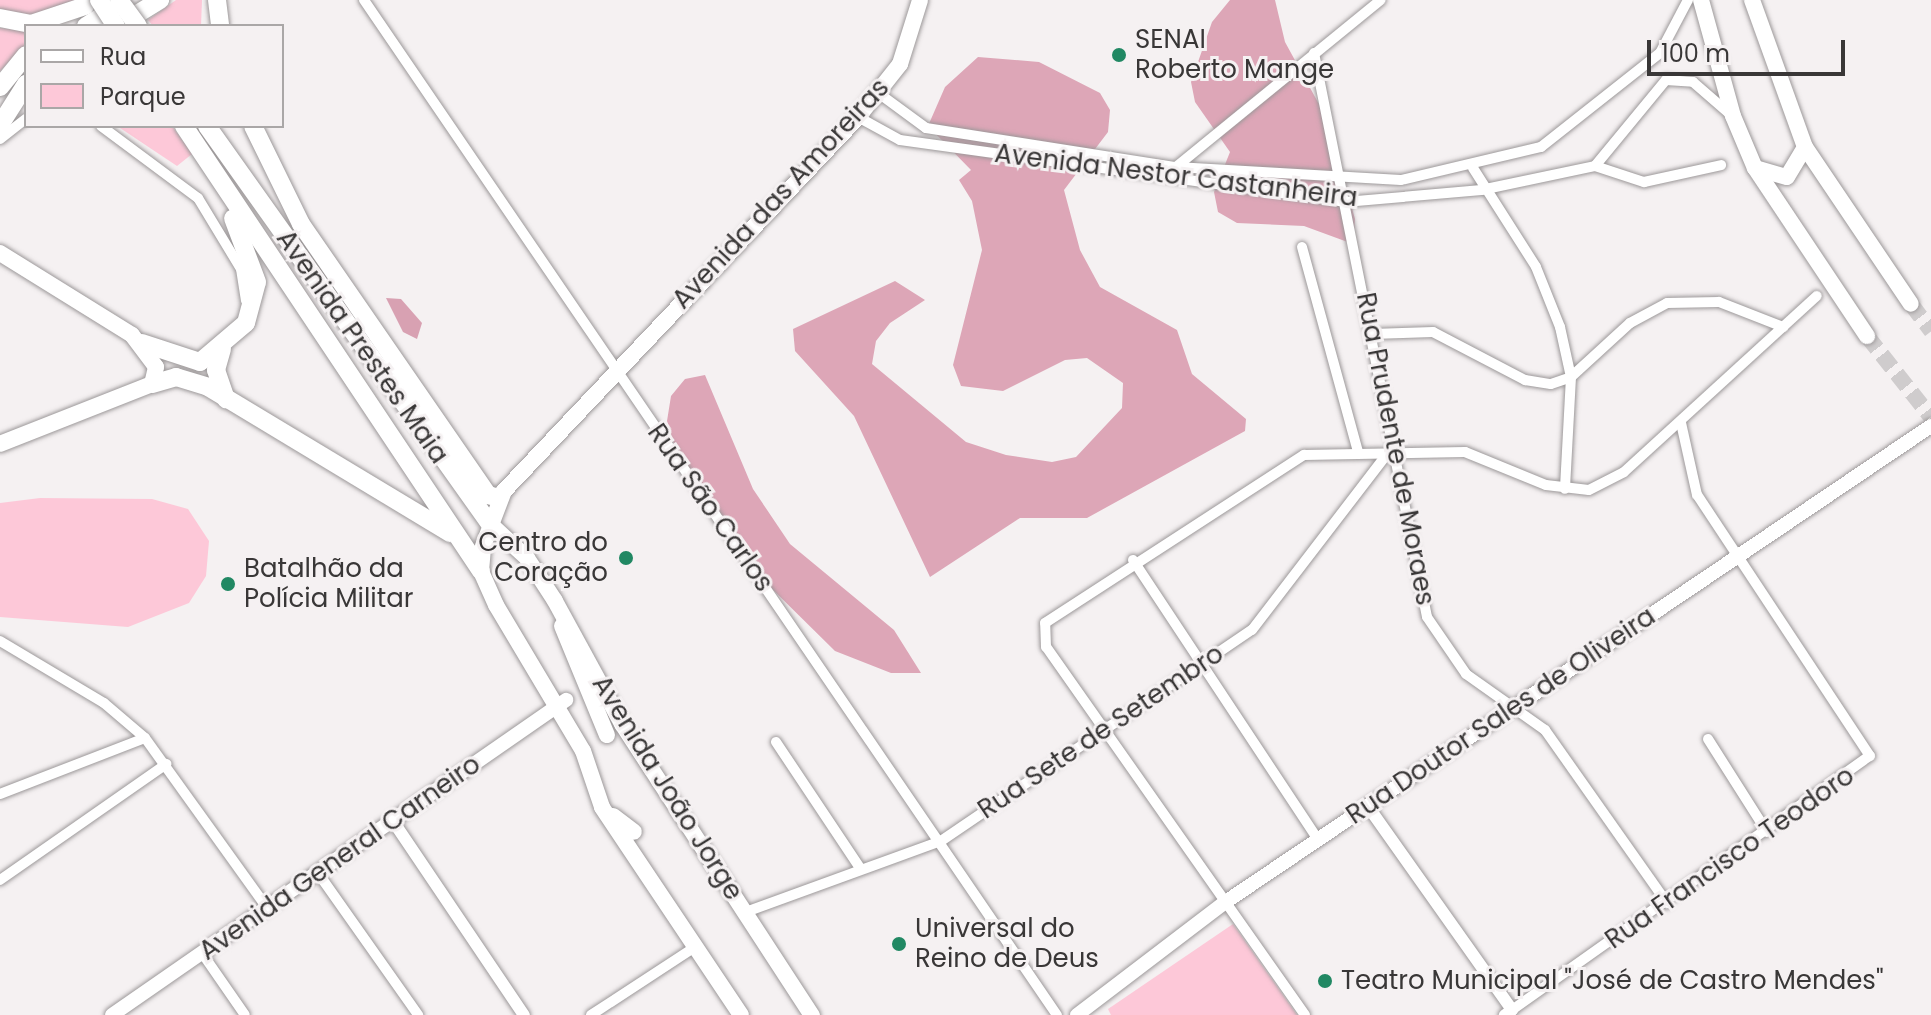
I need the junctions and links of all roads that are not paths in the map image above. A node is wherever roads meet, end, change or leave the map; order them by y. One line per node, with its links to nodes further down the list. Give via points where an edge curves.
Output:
1 (119, 0): 17 (highway, bridge)
2 (127, 0): 14 (highway)
3 (160, 0): 16 (highway)
4 (217, 0): 18 (highway)
5 (364, 0): 53 (street, Rua São Carlos)
6 (920, 0): 23 (main road, Avenida das Amoreiras, via 911,42)
7 (1381, 0): 19 (street)
8 (1688, 0): 38 (street, Avenida Nestor Castanheira, via 1681,22 1635,76 1541,147)
9 (1701, 0): 25 (main road)
10 (1752, 0): 33 (main road)
11 (92, 2): 12 (highway, via 31,24); 13 (highway); 15 (highway, bridge)
12 (0, 18)
13 (60, 24)
14 (89, 24)
15 (115, 24)
16 (120, 24)
17 (137, 24)
18 (220, 24)
19 (1314, 53): 37 (street); 40 (street, Rua Prudente de Moraes)
20 (24, 57): 21 (highway)
21 (0, 87)
22 (24, 87): 32 (highway)
23 (877, 92): 26 (main road, Avenida das Amoreiras); 37 (street, Avenida Nestor Castanheira, via 919,126)
24 (24, 101): 32 (highway)
25 (1733, 116): 36 (street, via 1693,82 1666,80 1651,90); 39 (main road)
26 (858, 117): 42 (street, Avenida Nestor Castanheira, via 900,140); 53 (main road, Avenida das Amoreiras)
27 (24, 120): 32 (street)
28 (104, 128): 47 (street, via 198,198 241,269)
29 (185, 128): 34 (highway, Avenida Prestes Maia)
30 (208, 128): 65 (highway, Avenida Prestes Maia)
31 (254, 128): 64 (highway, via 301,224 488,495)
32 (0, 129)
33 (1805, 147): 39 (main road, via 1787,177); 46 (main road)
34 (204, 155): 47 (highway, via 254,265 256,295); 66 (highway, Avenida Prestes Maia, via 378,411)
35 (1721, 165): 36 (street, via 1644,182)
36 (1595, 166): 41 (street, Avenida Nestor Castanheira)
37 (1176, 167): 40 (street, Avenida Nestor Castanheira)
38 (1473, 168): 40 (street, Avenida Nestor Castanheira, via 1401,180); 41 (street)
39 (1755, 168): 50 (main road)
40 (1341, 178): 42 (street, Rua Prudente de Moraes)
41 (1481, 190): 42 (street, Avenida Nestor Castanheira); 54 (street, via 1536,267)
42 (1345, 202): 49 (street, Rua Prudente de Moraes)
43 (1302, 247): 60 (street)
44 (0, 253): 51 (main road)
45 (1817, 296): 48 (street)
46 (1911, 304)
47 (246, 323): 52 (highway)
48 (1783, 327): 54 (street, via 1719,302 1667,303 1630,323); 57 (street)
49 (1372, 334): 54 (street, via 1433,332 1525,380); 62 (street, Rua Prudente de Moraes)
50 (1867, 336)
51 (142, 343): 52 (highway, via 192,363); 55 (main road, via 156,367)
52 (222, 349): 56 (highway, via 217,379)
53 (617, 374): 64 (main road); 89 (street, Rua São Carlos)
54 (1571, 377): 63 (street)
55 (152, 384): 56 (highway, via 196,381); 59 (main road)
56 (228, 401): 66 (highway)
57 (1681, 423): 63 (street, via 1624,472 1589,490); 67 (street, via 1697,495)
58 (1931, 426): 67 (main road, Rua Doutor Sales de Oliveira)
59 (0, 444)
60 (1358, 452): 61 (street); 69 (street, via 1283,464)
61 (1387, 454): 62 (street); 73 (street, Rua Sete de Setembro, via 1269,613)
62 (1399, 455): 63 (street, via 1465,452); 75 (street, Rua Prudente de Moraes, via 1427,617 1466,674)
63 (1565, 489)
64 (499, 498): 65 (main road)
65 (488, 522): 68 (main road, Avenida Prestes Maia); 70 (main road)
66 (452, 535): 70 (highway, Avenida João Jorge)
67 (1733, 557): 75 (main road, Rua Doutor Sales de Oliveira); 87 (street, Rua Francisco Teodoro, via 1870,751 1845,776)
68 (527, 558): 71 (main road, Avenida João Jorge)
69 (1133, 560): 73 (street); 76 (street, via 1045,623 1046,647)
70 (481, 571): 74 (main road, Avenida João Jorge)
71 (555, 601): 77 (main road); 96 (main road, Avenida João Jorge, via 622,724)
72 (0, 641): 78 (street, via 104,703)
73 (1204, 663): 76 (street, Rua Sete de Setembro); 88 (street)
74 (561, 704): 84 (main road, Avenida João Jorge); 85 (main road, Avenida General Carneiro)
75 (1520, 706): 83 (main road, Rua Doutor Sales de Oliveira); 94 (street, Rua Prudente de Moraes, via 1552,739)
76 (1103, 731): 89 (street, Rua Sete de Setembro); 93 (street)
77 (607, 735)
78 (145, 738): 81 (street); 82 (street)
79 (1708, 739): 87 (street)
80 (776, 742): 90 (street)
81 (166, 764): 92 (street); 95 (street)
82 (0, 794)
83 (1367, 805): 88 (main road, Rua Doutor Sales de Oliveira); 100 (street)
84 (602, 807): 86 (main road); 97 (main road, Avenida João Jorge)
85 (393, 821): 91 (main road, Avenida General Carneiro); 104 (street)
86 (634, 832)
87 (1767, 832): 94 (street, Rua Francisco Teodoro)
88 (1318, 840): 93 (main road, Rua Doutor Sales de Oliveira)
89 (941, 841): 90 (street, Rua Sete de Setembro); 108 (street, Rua São Carlos)
90 (860, 868): 96 (street, Rua Sete de Setembro)
91 (318, 873): 95 (main road, Avenida General Carneiro); 103 (street)
92 (0, 880)
93 (1224, 903): 99 (main road, Rua Doutor Sales de Oliveira); 109 (street)
94 (1667, 903): 100 (street, Rua Francisco Teodoro)
95 (267, 908): 98 (main road, Avenida General Carneiro)
96 (743, 913): 107 (main road, Avenida João Jorge)
97 (695, 947): 105 (street); 106 (main road, Avenida João Jorge)
98 (202, 953): 101 (main road, Avenida General Carneiro); 102 (street)
99 (1086, 1012)
100 (1508, 1012)
101 (112, 1015)
102 (245, 1015)
103 (418, 1015)
104 (524, 1015)
105 (591, 1015)
106 (741, 1015)
107 (812, 1015)
108 (1057, 1015)
109 (1305, 1015)

